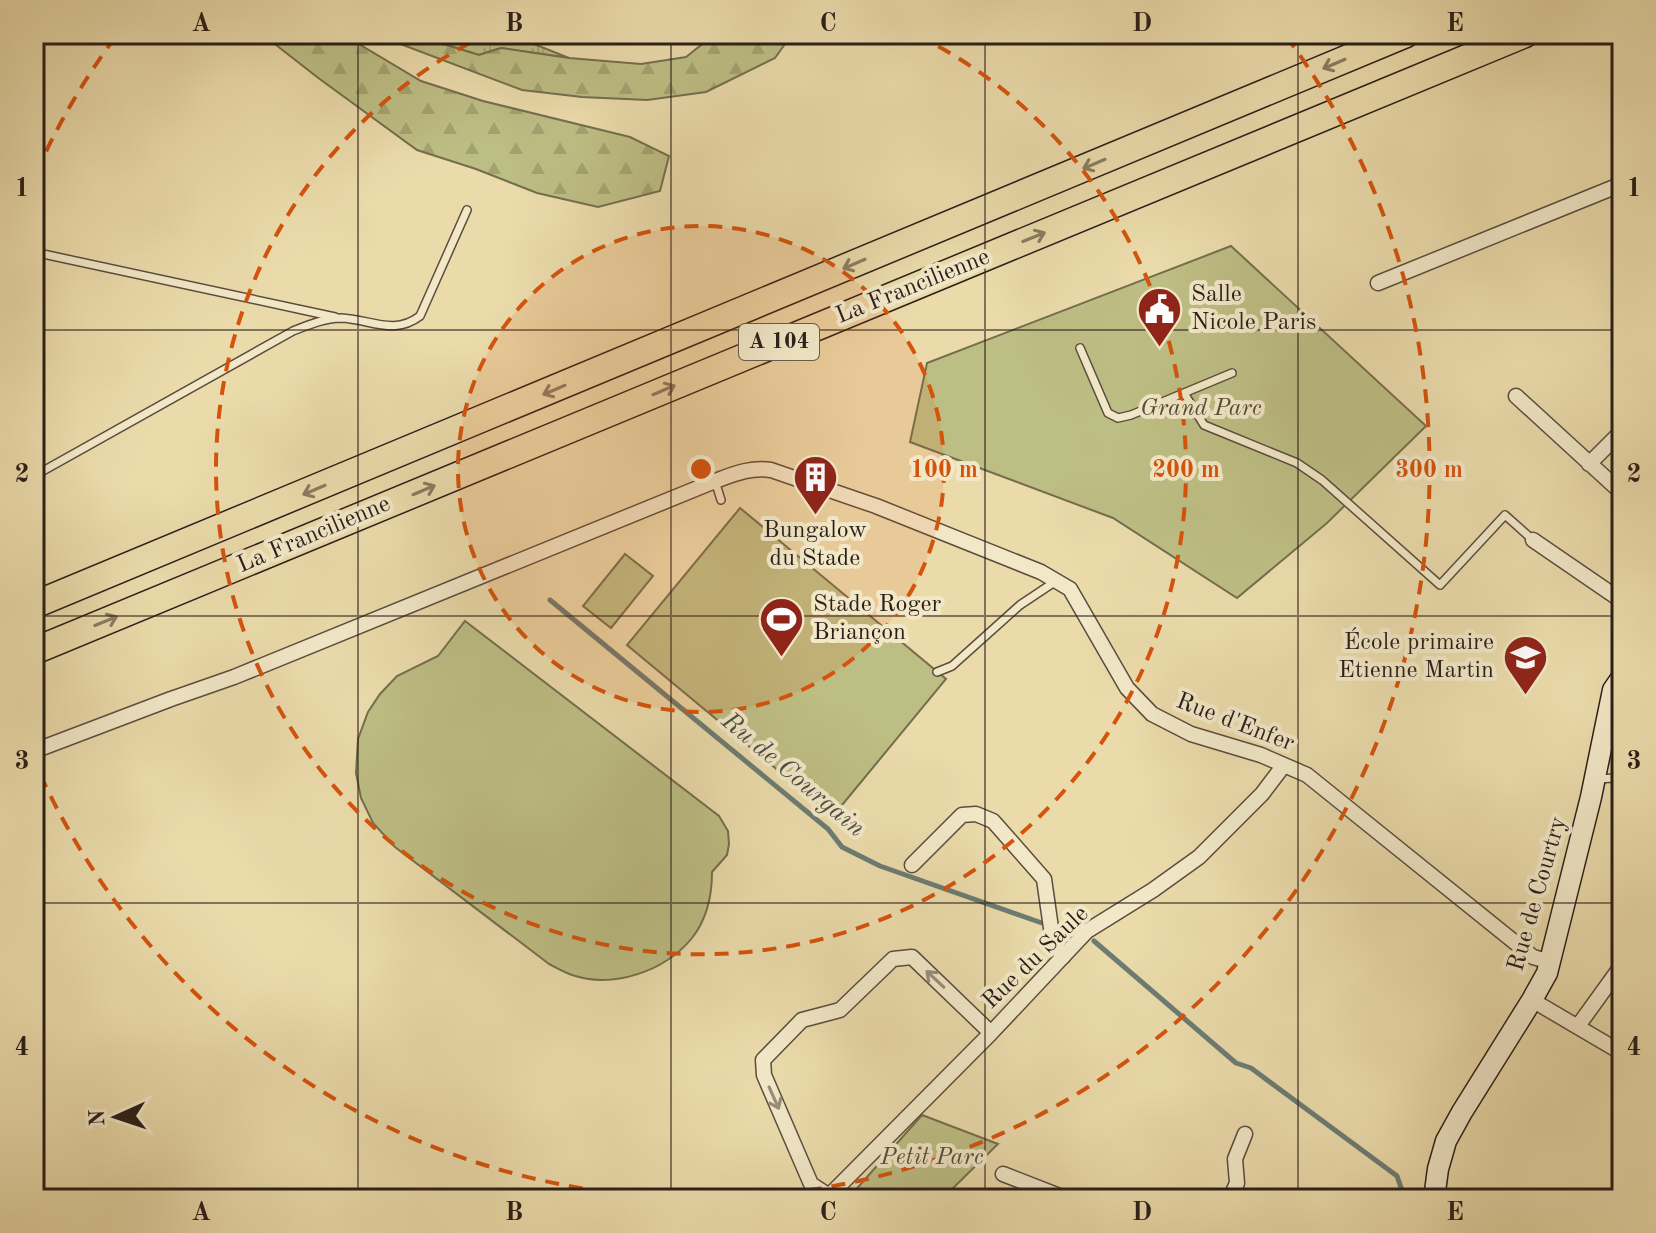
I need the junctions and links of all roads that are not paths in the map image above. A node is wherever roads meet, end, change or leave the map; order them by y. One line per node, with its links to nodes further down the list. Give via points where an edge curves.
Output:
1 (1406, 34): 21 (highway, La Francilienne / A 104, one-way to 21)
2 (1525, 34): 22 (highway, La Francilienne / A 104, one-way to 2)
3 (1622, 184): 6 (street)
4 (467, 210): 7 (lane, via 420,316 395,327)
5 (34, 252): 7 (lane)
6 (1378, 283)
7 (341, 318): 14 (lane, via 293,331)
8 (1080, 348): 10 (lane, via 1108,413 1118,418)
9 (1232, 373): 10 (lane)
10 (1184, 393): 18 (lane, via 1204,425 1297,463 1440,585 1505,515)
11 (1516, 396): 13 (street)
12 (1622, 431): 13 (street)
13 (1589, 464): 16 (street)
14 (34, 476)
15 (715, 481): 17 (lane); 19 (street, Rue d'Enfer, via 743,470 771,470 876,506); 26 (street, Rue d'Enfer, via 234,677)
16 (1622, 493)
17 (721, 500)
18 (1533, 540): 20 (street)
19 (1056, 581): 23 (lane, via 1020,605 952,666); 27 (street, Rue d'Enfer, via 1070,589 1127,688 1152,714 1191,734)
20 (1622, 601)
21 (34, 605)
22 (34, 651)
23 (937, 672)
24 (1622, 677): 25 (street, Rue de Courtry, via 1613,690)
25 (1616, 714): 29 (street, Rue de Courtry)
26 (34, 751)
27 (1284, 765): 31 (street, Rue du Saule, via 1199,857 1087,931); 32 (street, Rue d'Enfer, via 1307,775 1533,957)
28 (1622, 765): 29 (lane, via 1614,778)
29 (1595, 779): 32 (street, Rue de Courtry)
30 (912, 865): 31 (street, via 962,815 993,821 1044,879 1053,942)
31 (1063, 957): 36 (street, Rue du Saule)
32 (1551, 962): 34 (street, Rue de Courtry)
33 (1622, 965): 35 (street)
34 (1532, 1000): 35 (street); 43 (street, Rue de Courtry, via 1446,1141)
35 (1578, 1026): 37 (street)
36 (991, 1033): 40 (street, Rue du Saule); 40 (street, one-way to 40, via 912,957 893,959 840,1010 802,1020 763,1060 764,1075 811,1184)
37 (1622, 1053)
38 (1245, 1134): 42 (street, via 1235,1159 1237,1183)
39 (1003, 1174): 41 (street)
40 (829, 1198)
41 (1067, 1199)
42 (1230, 1199)
43 (1434, 1199)

